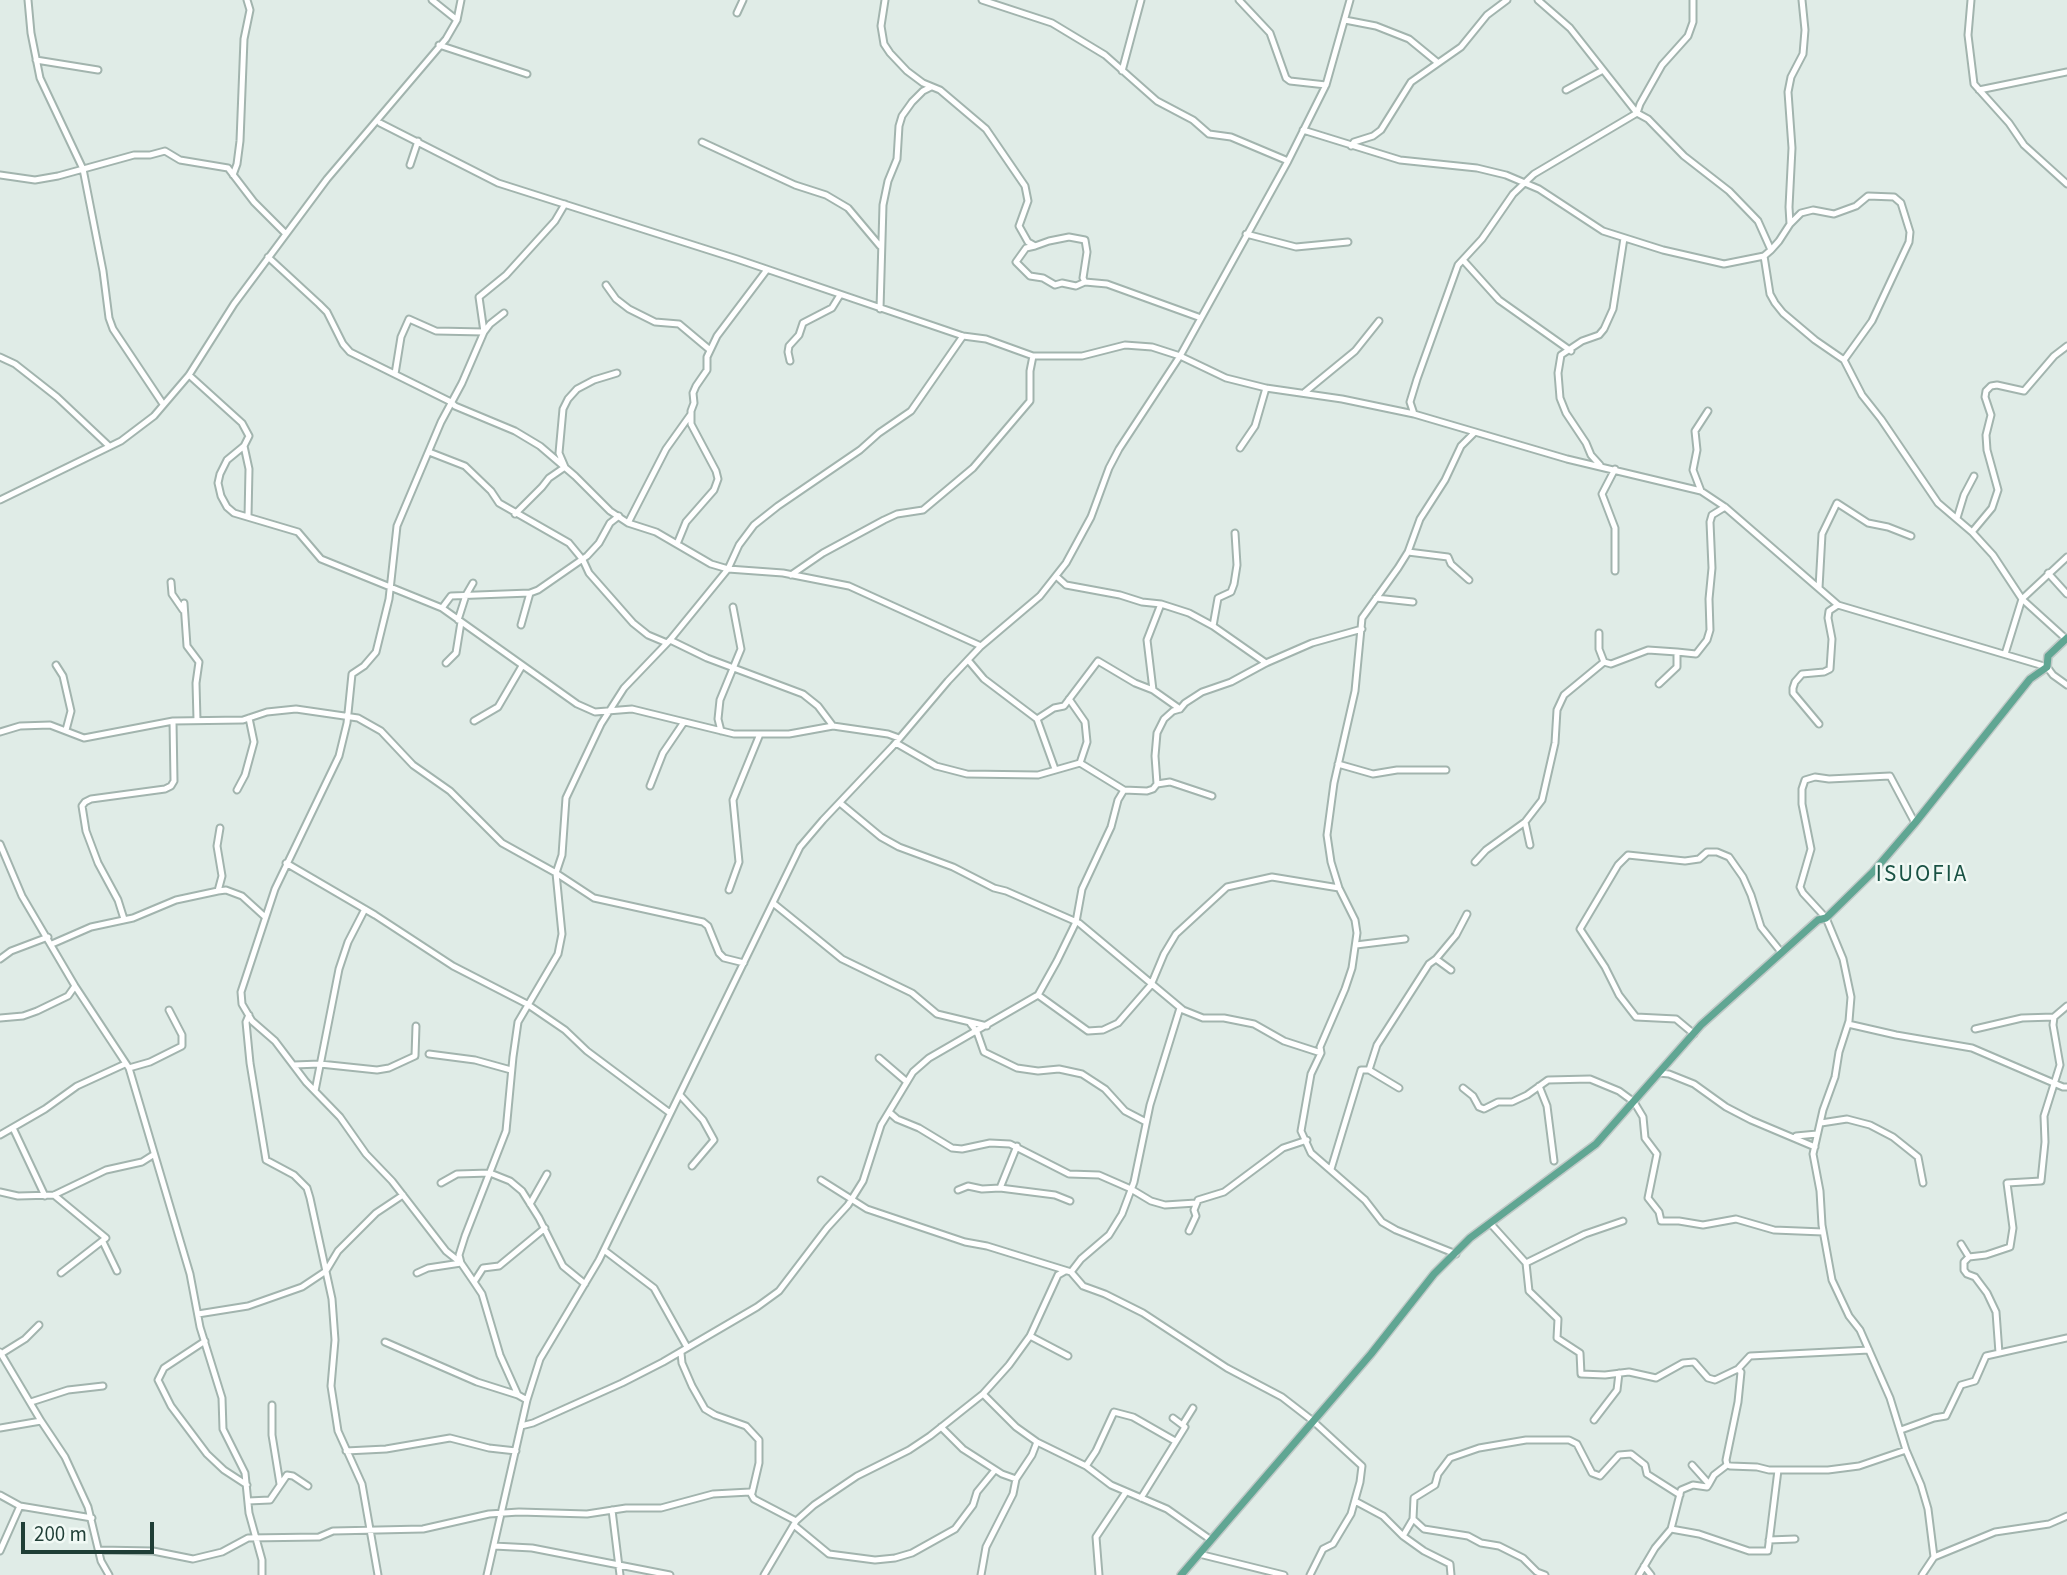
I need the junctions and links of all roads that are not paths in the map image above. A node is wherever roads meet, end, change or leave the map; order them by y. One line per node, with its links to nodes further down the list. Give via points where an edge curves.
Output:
1 (28, 0): 22 (street)
2 (247, 0): 45 (street, via 240,141)
3 (432, 0): 19 (street)
4 (461, 0): 19 (street)
5 (743, 0): 18 (street)
6 (885, 0): 30 (street, via 884,44 907,71)
7 (982, 0): 26 (street, via 1052,23)
8 (1141, 0): 26 (street)
9 (1239, 0): 29 (street, via 1270,33 1286,78)
10 (1350, 0): 20 (street)
11 (1507, 0): 23 (street, via 1487,15 1461,47)
12 (1538, 0): 17 (street)
13 (1551, 0): 17 (street)
14 (1693, 0): 33 (street, via 1688,36 1662,65)
15 (1802, 0): 49 (street, via 1803,54 1788,92)
16 (1971, 0): 32 (street, via 1970,58)
17 (1544, 6): 25 (street, via 1570,28)
18 (737, 13)
19 (457, 20): 21 (street)
20 (1345, 20): 23 (street, via 1409,39); 29 (street)
21 (439, 45): 28 (street); 34 (street)
22 (36, 60): 24 (street); 43 (street)
23 (1437, 62): 40 (street, via 1411,82 1381,130)
24 (98, 70)
25 (1602, 70): 31 (street); 33 (street)
26 (1122, 71): 41 (street, via 1157,101 1209,134 1231,137)
27 (2067, 72): 32 (street)
28 (527, 74)
29 (1326, 85): 37 (street)
30 (928, 86): 54 (street, via 946,94 986,129 1021,178 1028,201 1019,229); 55 (street, via 906,110 899,126 897,159 885,191)
31 (1566, 90)
32 (1979, 90): 47 (street, via 2024,145)
33 (1637, 113): 46 (street, via 1548,164); 56 (street, via 1746,208 1758,221)
34 (383, 114): 35 (street); 36 (street)
35 (380, 123): 36 (street); 38 (street)
36 (371, 126): 50 (street)
37 (1303, 130): 40 (street); 41 (street)
38 (418, 141): 42 (street); 48 (street, via 498,183)
39 (702, 142): 55 (street, via 826,195 848,208)
40 (1351, 146): 46 (street, via 1400,160 1476,168)
41 (1288, 161): 51 (street)
42 (410, 164)
43 (83, 169): 44 (street, via 35,180); 45 (street, via 165,151 180,160 224,166); 84 (street, via 109,318)
44 (0, 174)
45 (233, 175): 50 (street)
46 (1524, 184): 52 (street, via 1603,231); 59 (street)
47 (2067, 184)
48 (565, 204): 60 (street); 68 (street, via 506,275 479,297)
49 (1790, 224): 56 (street); 76 (street, via 1801,213 1834,214 1868,196 1894,197 1901,203 1909,242 1872,321)
50 (285, 233): 58 (street)
51 (1246, 234): 53 (street, via 1296,247); 66 (street)
52 (1624, 238): 57 (street, via 1713,263); 72 (street, via 1613,309 1604,329)
53 (1348, 242)
54 (1035, 246): 61 (street, via 1083,238 1087,243); 61 (street, via 1026,248 1016,262 1030,276 1055,285 1076,286)
55 (880, 247): 64 (street)
56 (1771, 250): 57 (street)
57 (1764, 256): 76 (street, via 1775,303)
58 (268, 257): 79 (street, via 327,312 351,352); 80 (street)
59 (1463, 260): 72 (street, via 1499,300); 86 (street, via 1454,272 1417,379 1410,402)
60 (766, 271): 63 (street); 71 (street)
61 (1082, 281): 66 (street, via 1107,284)
62 (606, 285): 71 (street, via 629,309 655,322 680,324)
63 (840, 295): 64 (street); 77 (street, via 832,308 803,323 789,346)
64 (880, 309): 69 (street)
65 (504, 313): 68 (street)
66 (1201, 318): 74 (street)
67 (1379, 321): 82 (street, via 1354,351)
68 (484, 332): 79 (street, via 436,331 409,319); 83 (street)
69 (963, 336): 73 (street); 112 (street, via 911,411 754,525)
70 (2067, 346): 105 (street, via 2024,391 1997,385 1986,391 1991,415 1987,450 1997,498)
71 (710, 350): 87 (street, via 707,370 693,393)
72 (1571, 351): 93 (street, via 1560,359 1560,398)
73 (1032, 356): 74 (street, via 1082,356 1141,344); 115 (street, via 1027,407 973,468 923,510 884,520 823,552)
74 (1180, 356): 81 (street, via 1226,378); 116 (street, via 1119,449 1079,540)
75 (0, 357): 89 (street, via 57,397)
76 (1844, 360): 103 (street, via 1930,492)
77 (790, 361)
78 (617, 373): 94 (street, via 577,389 563,409 559,453)
79 (395, 374): 83 (street)
80 (189, 375): 84 (street); 90 (street, via 247,430 249,440)
81 (1266, 388): 82 (street); 91 (street, via 1255,426)
82 (1305, 392): 86 (street)
83 (451, 402): 92 (street); 94 (street, via 523,436)
84 (163, 404): 89 (street, via 142,426)
85 (1708, 411): 97 (street, via 1695,431 1693,470)
86 (1414, 414): 88 (street)
87 (688, 423): 104 (street, via 666,449); 108 (street, via 718,480 686,522)
88 (1474, 433): 93 (street); 109 (street, via 1461,446 1420,519)
89 (109, 446): 98 (street)
90 (244, 446): 102 (street, via 249,469); 102 (street, via 227,460 218,483 227,506)
91 (1240, 448)
92 (429, 452): 100 (street, via 470,469 499,503); 120 (street, via 397,526)
93 (1600, 465): 95 (street)
94 (565, 467): 100 (street); 101 (street)
95 (1615, 469): 97 (street); 113 (street, via 1602,494 1615,528)
96 (1974, 476): 103 (street)
97 (1701, 491): 99 (street)
98 (0, 500)
99 (1725, 507): 121 (street); 142 (street, via 1712,515 1710,522 1710,631 1696,654)
100 (515, 514): 111 (street, via 556,534)
101 (619, 516): 104 (street); 111 (street)
102 (248, 517): 120 (street, via 298,532 321,559)
103 (1957, 518): 105 (street)
104 (628, 523): 108 (street)
105 (1972, 532): 126 (street)
106 (1235, 533): 136 (street, via 1234,584 1231,592 1218,598)
107 (1912, 536): 121 (street, via 1868,523 1837,503 1822,534)
108 (677, 544): 112 (street)
109 (1408, 552): 117 (street, via 1448,557); 125 (street)
110 (2067, 557): 114 (street)
111 (583, 560): 122 (street); 140 (street, via 633,622 648,635)
112 (728, 569): 115 (street); 140 (street)
113 (1615, 570)
114 (2048, 573): 123 (street); 126 (street)
115 (791, 575): 141 (street, via 849,586)
116 (1056, 576): 129 (street, via 1066,585); 141 (street, via 1040,596)
117 (1469, 580)
118 (171, 582): 133 (street, via 172,594)
119 (473, 583): 124 (street)
120 (390, 586): 132 (street); 158 (street, via 376,652 352,674)
121 (1819, 588): 130 (street)
122 (530, 593): 124 (street); 135 (street)
123 (2067, 594)
124 (466, 595): 132 (street, via 451,596); 134 (street)
125 (1376, 598): 127 (street); 137 (street, via 1362,618)
126 (2022, 599): 139 (street); 143 (street)
127 (1413, 602)
128 (184, 603): 133 (street)
129 (1161, 604): 136 (street); 154 (street, via 1147,640)
130 (1839, 606): 143 (street); 165 (street, via 1829,611 1830,668 1802,674 1793,688)
131 (733, 607): 150 (street, via 741,649)
132 (442, 608): 134 (street)
133 (184, 612): 161 (street, via 187,646 199,662)
134 (460, 621): 146 (street, via 456,653); 149 (street)
135 (521, 625)
136 (1213, 626): 147 (street)
137 (1362, 629): 147 (street, via 1312,642); 173 (street)
138 (1599, 633): 145 (street)
139 (2066, 639): 151 (main road, via 2048,656)
140 (668, 642): 150 (street); 157 (street, via 624,688)
141 (981, 646): 144 (street)
142 (1677, 652): 145 (street, via 1648,650 1611,664); 152 (street, via 1678,667)
143 (2005, 654): 151 (street)
144 (968, 660): 160 (street, via 1013,704); 171 (street)
145 (1604, 662): 182 (street, via 1559,702 1542,800)
146 (446, 663)
147 (1266, 663): 156 (street, via 1202,692)
148 (56, 665): 167 (street, via 64,676 71,711)
149 (522, 666): 157 (street, via 577,704 596,712); 163 (street, via 498,707)
150 (734, 666): 166 (street, via 811,699); 168 (street, via 720,700)
151 (2047, 667): 153 (street); 183 (main road, via 2030,679)
152 (1659, 684)
153 (2067, 685)
154 (1153, 690): 155 (street, via 1098,661); 156 (street)
155 (1069, 699): 160 (street); 172 (street, via 1085,722 1087,742)
156 (1180, 709): 176 (street, via 1164,719 1157,733)
157 (611, 710): 164 (street, via 632,709); 189 (street, via 570,786)
158 (348, 717): 159 (street, via 296,709); 188 (street, via 339,756); 189 (street, via 381,731 405,758 450,791 502,843)
159 (249, 718): 161 (street); 178 (street, via 254,742)
160 (1037, 719): 174 (street)
161 (197, 720): 162 (street)
162 (173, 721): 167 (street, via 93,737 76,737); 200 (street, via 171,786 91,799 82,806 93,849)
163 (474, 721)
164 (684, 722): 168 (street); 177 (street, via 663,753)
165 (1819, 724)
166 (833, 726): 170 (street); 171 (street, via 888,734)
167 (66, 730): 169 (street, via 42,724)
168 (720, 731): 170 (street)
169 (0, 732)
170 (760, 734): 191 (street, via 733,800 739,862)
171 (897, 741): 174 (street, via 936,766 967,774 1038,775); 181 (street)
172 (1080, 763): 174 (street); 179 (street)
173 (1338, 764): 175 (street, via 1373,774); 190 (street, via 1327,835)
174 (1055, 769)
175 (1446, 769)
176 (1157, 783): 179 (street, via 1147,791); 180 (street, via 1170,782)
177 (650, 786)
178 (237, 790)
179 (1124, 790): 201 (street, via 1082,889)
180 (1212, 796)
181 (840, 803): 193 (street, via 800,847); 201 (street, via 899,847)
182 (1525, 822): 185 (street); 187 (street)
183 (1915, 822): 199 (main road); 199 (street, via 1890,776 1805,780 1802,804 1811,849 1800,887)
184 (220, 828): 192 (street, via 217,846 222,876)
185 (1530, 845)
186 (1, 849): 202 (street, via 22,896)
187 (1475, 862)
188 (286, 863): 195 (street); 196 (street)
189 (556, 873): 209 (street, via 594,898 703,922 719,953); 214 (street, via 562,934 558,954)
190 (1339, 888): 205 (street, via 1355,920); 211 (street, via 1272,877 1227,887 1177,934)
191 (729, 890)
192 (218, 891): 194 (street, via 226,890); 200 (street, via 184,897)
193 (774, 903): 209 (street); 221 (street, via 842,959 912,993 937,1014)
194 (253, 904): 195 (street); 198 (street)
195 (269, 904): 198 (street)
196 (365, 909): 214 (street, via 453,966); 231 (street, via 339,969)
197 (1467, 914): 208 (street)
198 (264, 916): 218 (street, via 241,992)
199 (1826, 918): 206 (main road); 222 (street, via 1850,984)
200 (124, 919): 204 (street)
201 (1076, 922): 211 (street); 213 (street)
202 (48, 937): 204 (street); 207 (street)
203 (1405, 939): 205 (street)
204 (52, 944): 212 (street)
205 (1356, 945): 228 (street)
206 (1781, 951): 227 (main road); 227 (street, via 1761,928 1751,895 1730,857 1707,852 1685,861 1628,855 1618,864 1580,929 1636,1017 1676,1019)
207 (0, 958)
208 (1436, 959): 210 (street); 235 (street, via 1377,1045)
209 (744, 963): 244 (street)
210 (1451, 970)
211 (1151, 985): 213 (street, via 1118,1023 1103,1030 1088,1031); 216 (street)
212 (75, 986): 219 (street, via 68,996 37,1011); 233 (street)
213 (1038, 995): 224 (street)
214 (527, 1004): 234 (street, via 517,1028); 247 (street)
215 (2067, 1006): 220 (street)
216 (1178, 1008): 228 (street, via 1203,1018 1254,1024 1284,1041); 248 (street)
217 (169, 1010): 233 (street, via 182,1035 182,1046 150,1062)
218 (248, 1015): 232 (street); 291 (street, via 250,1063 266,1160 295,1175 307,1188)
219 (0, 1017)
220 (2054, 1017): 225 (street, via 2022,1018); 238 (street, via 2060,1055)
221 (970, 1024): 224 (street); 226 (street)
222 (1848, 1024): 238 (street, via 1972,1048); 249 (street)
223 (416, 1026): 231 (street, via 415,1056 389,1068)
224 (987, 1026): 226 (street)
225 (1975, 1029)
226 (977, 1032): 237 (street, via 922,1063); 248 (street, via 984,1052 1017,1068 1082,1074 1105,1089 1125,1111)
227 (1694, 1034): 236 (main road)
228 (1321, 1053): 254 (street, via 1301,1119)
229 (429, 1054): 234 (street)
230 (879, 1058): 237 (street)
231 (320, 1064): 232 (street); 243 (street)
232 (294, 1065): 243 (street)
233 (127, 1066): 250 (street, via 77,1086); 257 (street)
234 (511, 1070): 261 (street, via 507,1127)
235 (1369, 1070): 241 (street); 260 (street, via 1361,1070 1358,1077)
236 (1659, 1073): 245 (main road); 253 (street, via 1694,1084 1743,1116)
237 (907, 1082): 246 (street)
238 (2056, 1082): 240 (street); 286 (street, via 2044,1116 2041,1181 2007,1183 2013,1228 2010,1247)
239 (1539, 1086): 242 (street, via 1512,1102 1484,1109); 245 (street, via 1548,1080 1590,1079); 258 (street)
240 (2067, 1087)
241 (1399, 1088)
242 (1463, 1088)
243 (315, 1091): 271 (street)
244 (680, 1095): 247 (street); 259 (street, via 714,1140)
245 (1633, 1102): 278 (main road, via 1579,1159); 281 (street, via 1643,1117 1645,1138 1657,1154 1648,1198 1661,1221 1703,1225 1736,1219 1774,1230)
246 (889, 1112): 255 (street, via 952,1147); 273 (street)
247 (670, 1113): 284 (street)
248 (1146, 1122): 267 (street)
249 (1821, 1124): 252 (street); 265 (street, via 1847,1119 1893,1136 1918,1157)
250 (13, 1128): 251 (street); 272 (street)
251 (0, 1135)
252 (1818, 1135): 253 (street); 256 (street)
253 (1793, 1136): 256 (street)
254 (1307, 1140): 260 (street, via 1311,1153); 275 (street, via 1283,1148 1224,1192)
255 (1017, 1146): 266 (street); 267 (street, via 1069,1174 1099,1175)
256 (1815, 1147): 281 (street)
257 (153, 1155): 270 (street, via 106,1170); 298 (street)
258 (1554, 1161)
259 (692, 1166)
260 (1331, 1169): 285 (street, via 1382,1222)
261 (490, 1173): 264 (street, via 457,1174); 276 (street, via 510,1181); 287 (street, via 465,1236)
262 (547, 1174): 276 (street)
263 (821, 1180): 273 (street)
264 (442, 1183)
265 (1923, 1183)
266 (1000, 1188): 268 (street, via 968,1186); 274 (street)
267 (1132, 1189): 275 (street, via 1165,1205); 292 (street, via 1117,1225)
268 (958, 1190)
269 (0, 1192): 272 (street)
270 (54, 1195): 272 (street); 282 (street, via 106,1237)
271 (403, 1195): 287 (street, via 446,1251); 291 (street, via 376,1213 338,1251)
272 (45, 1196)
273 (851, 1200): 289 (street, via 928,1231); 304 (street, via 779,1292)
274 (1070, 1201)
275 (1196, 1203): 280 (street)
276 (530, 1204): 279 (street)
277 (1623, 1221): 288 (street, via 1585,1234)
278 (1490, 1223): 285 (main road); 288 (street)
279 (545, 1228): 296 (street, via 499,1266 483,1268); 297 (street, via 563,1266)
280 (1189, 1231)
281 (1823, 1232): 305 (street, via 1832,1280)
282 (103, 1242): 290 (street); 293 (street)
283 (1961, 1244): 286 (street)
284 (604, 1251): 297 (street); 304 (street, via 654,1288)
285 (1456, 1254): 320 (main road, via 1434,1274)
286 (1969, 1257): 308 (street, via 1964,1270 1975,1277 1996,1312)
287 (461, 1263): 294 (street); 296 (street)
288 (1526, 1264): 311 (street, via 1529,1291 1558,1319 1557,1338 1580,1353 1581,1374)
289 (1056, 1267): 292 (street); 295 (street)
290 (117, 1271)
291 (326, 1271): 298 (street, via 273,1299); 331 (street, via 335,1340 331,1386)
292 (1068, 1271): 295 (street); 320 (street, via 1083,1286 1143,1313)
293 (61, 1273)
294 (417, 1273)
295 (1058, 1275): 300 (street)
296 (474, 1282): 314 (street)
297 (584, 1284): 315 (street, via 540,1359)
298 (198, 1314): 302 (street)
299 (39, 1325): 306 (street)
300 (1030, 1336): 309 (street); 313 (street)
301 (2067, 1338): 308 (street)
302 (205, 1341): 341 (street, via 222,1398 223,1429 243,1465); 341 (street, via 164,1368 158,1380 171,1406 207,1454)
303 (385, 1342): 314 (street)
304 (687, 1347): 307 (street)
305 (1869, 1350): 310 (street, via 1750,1356); 327 (street)
306 (1, 1353): 316 (street)
307 (681, 1353): 324 (street); 344 (street, via 705,1409 746,1426 759,1440)
308 (1999, 1353): 327 (street, via 1986,1356 1975,1381 1961,1385 1946,1416)
309 (1068, 1356)
310 (1738, 1369): 311 (street, via 1716,1380 1708,1378 1694,1362 1656,1378); 334 (street, via 1738,1402)
311 (1619, 1373): 321 (street, via 1617,1390)
312 (103, 1386): 316 (street, via 68,1390)
313 (984, 1394): 325 (street); 329 (street)
314 (519, 1395): 315 (street)
315 (527, 1400): 324 (street)
316 (31, 1402): 322 (street)
317 (272, 1405): 339 (street)
318 (1193, 1408): 323 (street)
319 (1173, 1418): 323 (street)
320 (1313, 1420): 348 (street, via 1363,1466); 362 (main road)
321 (1594, 1420)
322 (41, 1421): 326 (street); 354 (street, via 65,1457)
323 (1183, 1424): 328 (street)
324 (521, 1426): 332 (street)
325 (941, 1427): 336 (street, via 955,1443); 356 (street, via 909,1450 857,1476)
326 (0, 1428)
327 (1901, 1430): 330 (street)
328 (1175, 1441): 335 (street, via 1133,1417 1114,1412); 347 (street)
329 (1037, 1442): 335 (street); 338 (street)
330 (1906, 1450): 337 (street, via 1859,1466); 368 (street, via 1924,1497)
331 (346, 1451): 332 (street, via 450,1438); 358 (street, via 362,1484)
332 (516, 1451): 352 (street)
333 (1692, 1465): 340 (street)
334 (1727, 1465): 337 (street); 340 (street)
335 (1086, 1466): 343 (street)
336 (995, 1470): 338 (street); 356 (street, via 955,1529 895,1558 829,1554)
337 (1777, 1470): 363 (street)
338 (1016, 1479): 380 (street, via 986,1546)
339 (280, 1484): 342 (street, via 290,1475); 349 (street, via 271,1500)
340 (1709, 1484): 346 (street, via 1689,1485)
341 (247, 1485): 349 (street)
342 (308, 1486)
343 (1126, 1492): 347 (street); 381 (street, via 1096,1537)
344 (752, 1493): 351 (street, via 713,1494 661,1508); 356 (street, via 754,1499)
345 (0, 1495): 350 (street)
346 (1680, 1495): 355 (street, via 1647,1474 1645,1465 1631,1454 1619,1455 1600,1476 1592,1473 1577,1444 1569,1440 1526,1440 1450,1458 1435,1485 1414,1498); 357 (street)
347 (1141, 1498): 362 (street, via 1167,1509)
348 (1355, 1501): 359 (street, via 1383,1516); 384 (street, via 1333,1545 1323,1549)
349 (248, 1502): 360 (street)
350 (20, 1506): 354 (street); 366 (street)
351 (612, 1510): 352 (street); 369 (street)
352 (501, 1513): 358 (street, via 423,1529); 364 (street)
353 (2067, 1516): 368 (street, via 2049,1524 1995,1532)
354 (92, 1518): 365 (street)
355 (1413, 1519): 359 (street); 372 (street, via 1424,1529 1499,1546 1523,1559)
356 (795, 1524): 379 (street)
357 (1671, 1529): 363 (street, via 1764,1553); 370 (street)
358 (369, 1531): 360 (street); 375 (street)
359 (1402, 1536): 385 (street, via 1450,1564)
360 (256, 1537): 365 (street, via 193,1559 143,1549); 374 (street)
361 (1795, 1539): 363 (street)
362 (1211, 1540): 367 (main road)
363 (1769, 1540)
364 (494, 1546): 369 (street); 376 (street)
365 (99, 1550): 373 (street)
366 (0, 1551)
367 (1199, 1554): 382 (main road); 383 (street)
368 (1934, 1557): 389 (street)
369 (618, 1564): 371 (street); 377 (street)
370 (1644, 1566): 387 (street); 388 (street)
371 (631, 1569): 377 (street); 378 (street)
372 (1536, 1573): 386 (street)
373 (109, 1575)
374 (262, 1575)
375 (377, 1575)
376 (487, 1575)
377 (621, 1575)
378 (670, 1575)
379 (764, 1575)
380 (981, 1575)
381 (1099, 1575)
382 (1181, 1575)
383 (1284, 1575)
384 (1310, 1575)
385 (1451, 1575)
386 (1545, 1575)
387 (1639, 1575)
388 (1651, 1575)
389 (1922, 1575)

